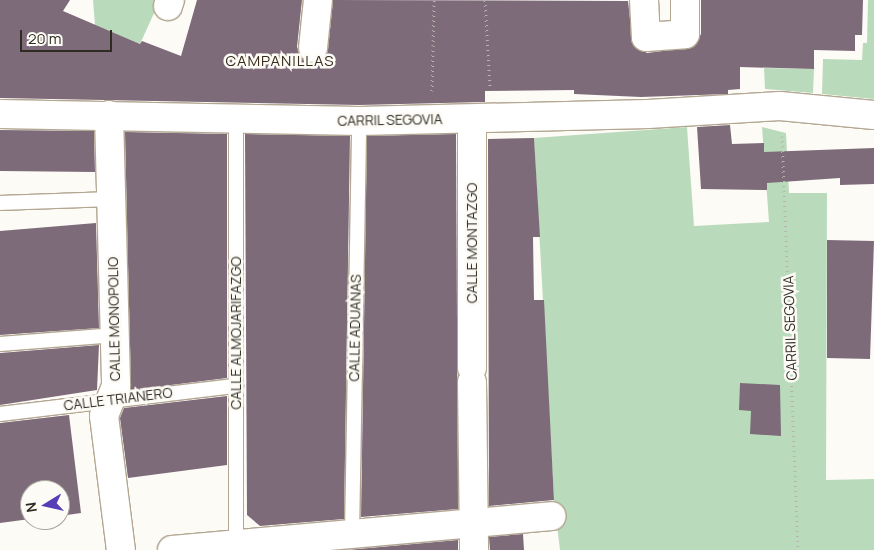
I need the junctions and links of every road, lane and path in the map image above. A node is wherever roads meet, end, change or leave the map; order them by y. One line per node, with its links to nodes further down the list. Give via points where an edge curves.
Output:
1 (318, 0): 6 (street)
2 (434, 0): 12 (path)
3 (484, 0): 11 (path)
4 (644, 0): 5 (street, via 646,38 685,34)
5 (685, 0)
6 (313, 48)
7 (780, 106): 10 (street, CARRIL SEGOVIA); 11 (street, CARRIL SEGOVIA, via 648,114); 30 (path, CARRIL SEGOVIA)
8 (0, 114): 9 (street, CARRIL SEGOVIA)
9 (108, 115): 14 (street, CARRIL SEGOVIA); 15 (street, CALLE MONOPOLIO)
10 (874, 115)
11 (481, 118): 12 (street, CARRIL SEGOVIA); 23 (street, CALLE MONTAZGO, via 472,375)
12 (431, 119): 13 (street, CARRIL SEGOVIA)
13 (359, 121): 14 (street, CARRIL SEGOVIA); 24 (lane, CALLE ADUANAS)
14 (236, 122): 19 (lane, CALLE ALMOJARIFAZGO)
15 (112, 199): 16 (lane); 17 (street, CALLE MONOPOLIO)
16 (0, 203)
17 (116, 335): 18 (lane); 20 (street, CALLE MONOPOLIO, via 116,386)
18 (0, 344)
19 (236, 386): 20 (lane, CALLE TRIANERO); 25 (lane, CALLE ALMOJARIFAZGO)
20 (110, 400): 21 (lane, CALLE TRIANERO); 27 (street, CALLE MONOPOLIO, via 104,416)
21 (0, 414)
22 (551, 516): 23 (street)
23 (472, 522): 24 (street); 29 (street, CALLE MONTAZGO)
24 (352, 534): 26 (street)
25 (236, 544): 26 (street); 28 (street)
26 (318, 544)
27 (121, 550)
28 (172, 550)
29 (474, 550)
30 (798, 550)

